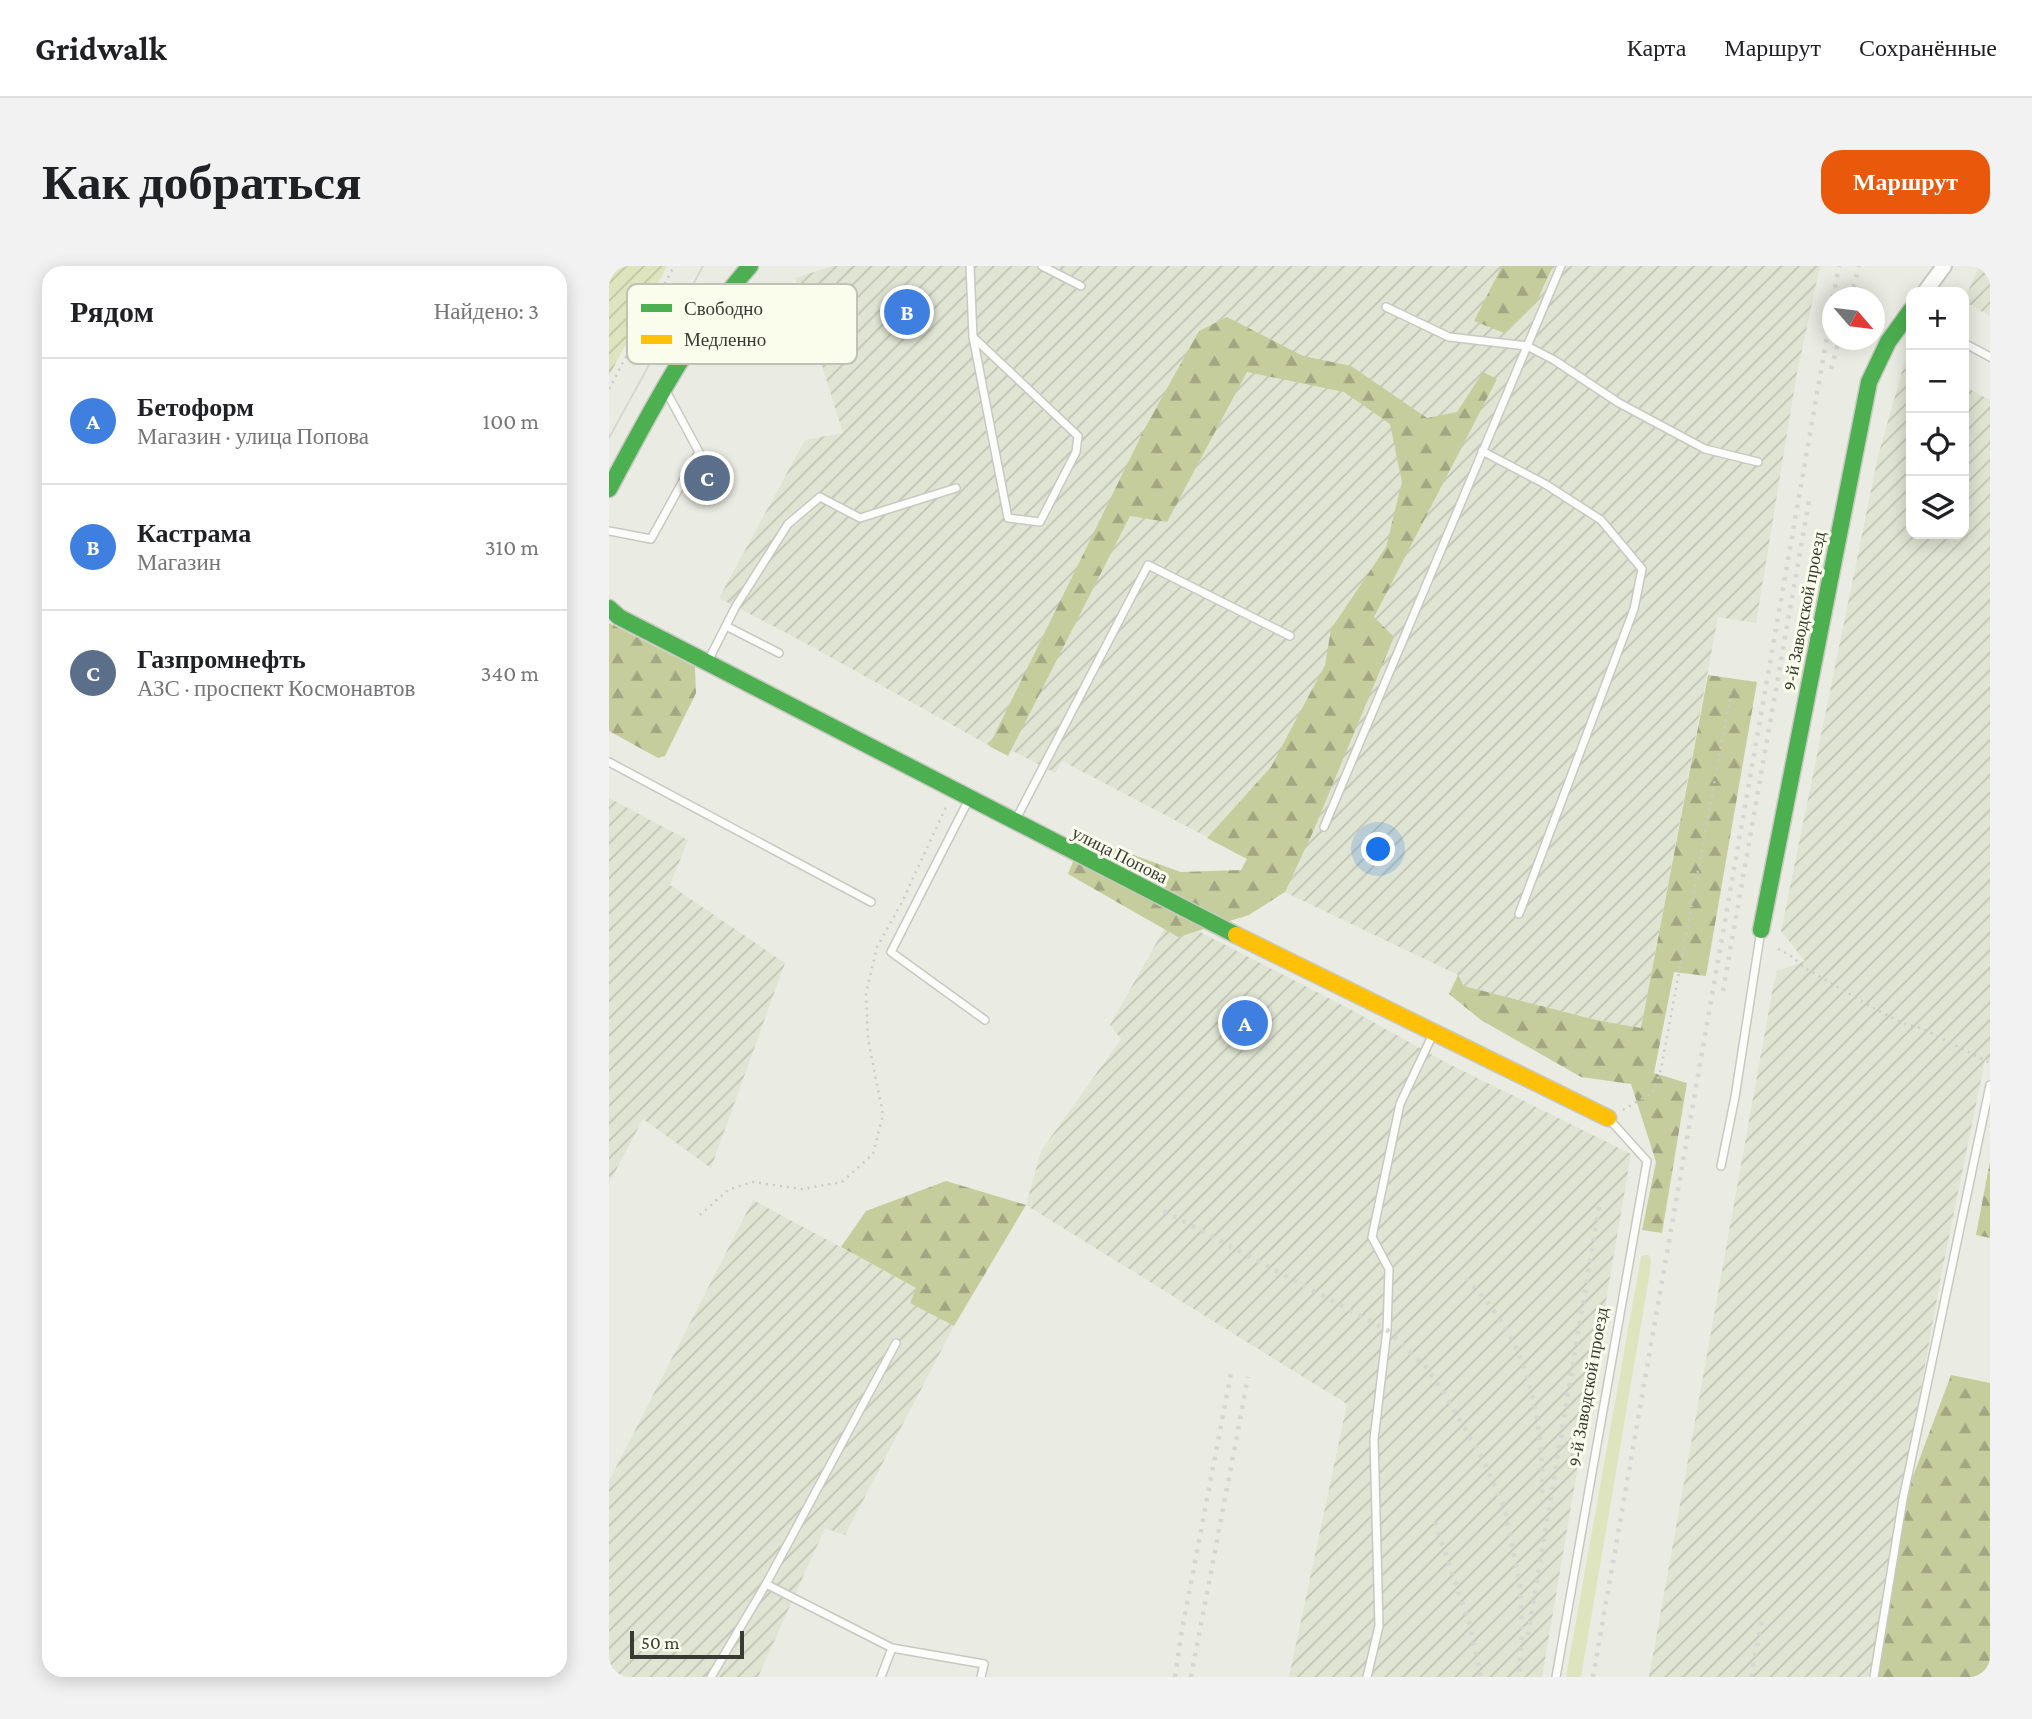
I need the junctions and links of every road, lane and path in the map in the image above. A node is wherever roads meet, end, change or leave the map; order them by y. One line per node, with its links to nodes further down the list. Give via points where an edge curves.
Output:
1 (674, 266): 7 (path)
2 (750, 266): 8 (street)
3 (970, 266): 13 (lane)
4 (1042, 266): 9 (lane)
5 (1561, 266): 14 (lane)
6 (1944, 266): 10 (street)
7 (664, 284)
8 (734, 284)
9 (1081, 286)
10 (1928, 287)
11 (1386, 307): 14 (lane, via 1449,337)
12 (1906, 319): 39 (street, 9-й Заводской проезд, via 1888,342 1869,382)
13 (973, 337): 13 (lane, via 1008,518 1040,522 1076,452 1078,436)
14 (1527, 346): 21 (lane); 22 (lane, via 1619,404 1705,449)
15 (1969, 346): 17 (lane)
16 (627, 355): 20 (path)
17 (1990, 358)
18 (677, 364): 19 (street)
19 (664, 386): 24 (street); 25 (lane, via 699,452 651,539)
20 (609, 389)
21 (1482, 451): 36 (lane); 38 (lane, via 1601,520 1642,569 1634,608)
22 (1758, 462)
23 (955, 488): 27 (lane, via 860,518 820,497 788,524)
24 (609, 489)
25 (609, 531)
26 (612, 614): 30 (street, улица Попова)
27 (726, 626): 29 (lane); 30 (lane)
28 (1290, 636): 35 (lane, via 1148,565)
29 (779, 653)
30 (706, 663): 33 (street, улица Попова)
31 (1731, 693): 45 (path, via 1661,1069 1653,1092)
32 (609, 762): 37 (lane)
33 (953, 793): 34 (street, улица Попова); 47 (path, via 877,947 866,993 867,1039 883,1115 873,1154 842,1182 802,1189 752,1182 728,1190)
34 (968, 800): 35 (street, улица Попова); 41 (lane, via 891,952)
35 (1013, 823): 42 (street, улица Попова)
36 (1324, 827)
37 (871, 902)
38 (1519, 914)
39 (1761, 930): 46 (lane)
40 (1778, 949): 43 (path, via 1879,1012)
41 (985, 1020)
42 (1433, 1033): 45 (street, улица Попова); 54 (lane, via 1399,1104 1372,1237 1389,1269 1374,1438 1379,1626)
43 (1990, 1063)
44 (1990, 1085): 56 (lane, via 1903,1499)
45 (1608, 1118): 55 (lane, 9-й Заводской проезд, via 1647,1161)
46 (1721, 1166)
47 (700, 1215)
48 (895, 1343): 49 (lane)
49 (767, 1584): 50 (lane); 51 (lane)
50 (892, 1648): 52 (lane); 53 (lane, via 984,1664)
51 (711, 1677)
52 (881, 1677)
53 (981, 1677)
54 (1367, 1677)
55 (1556, 1677)
56 (1874, 1677)

